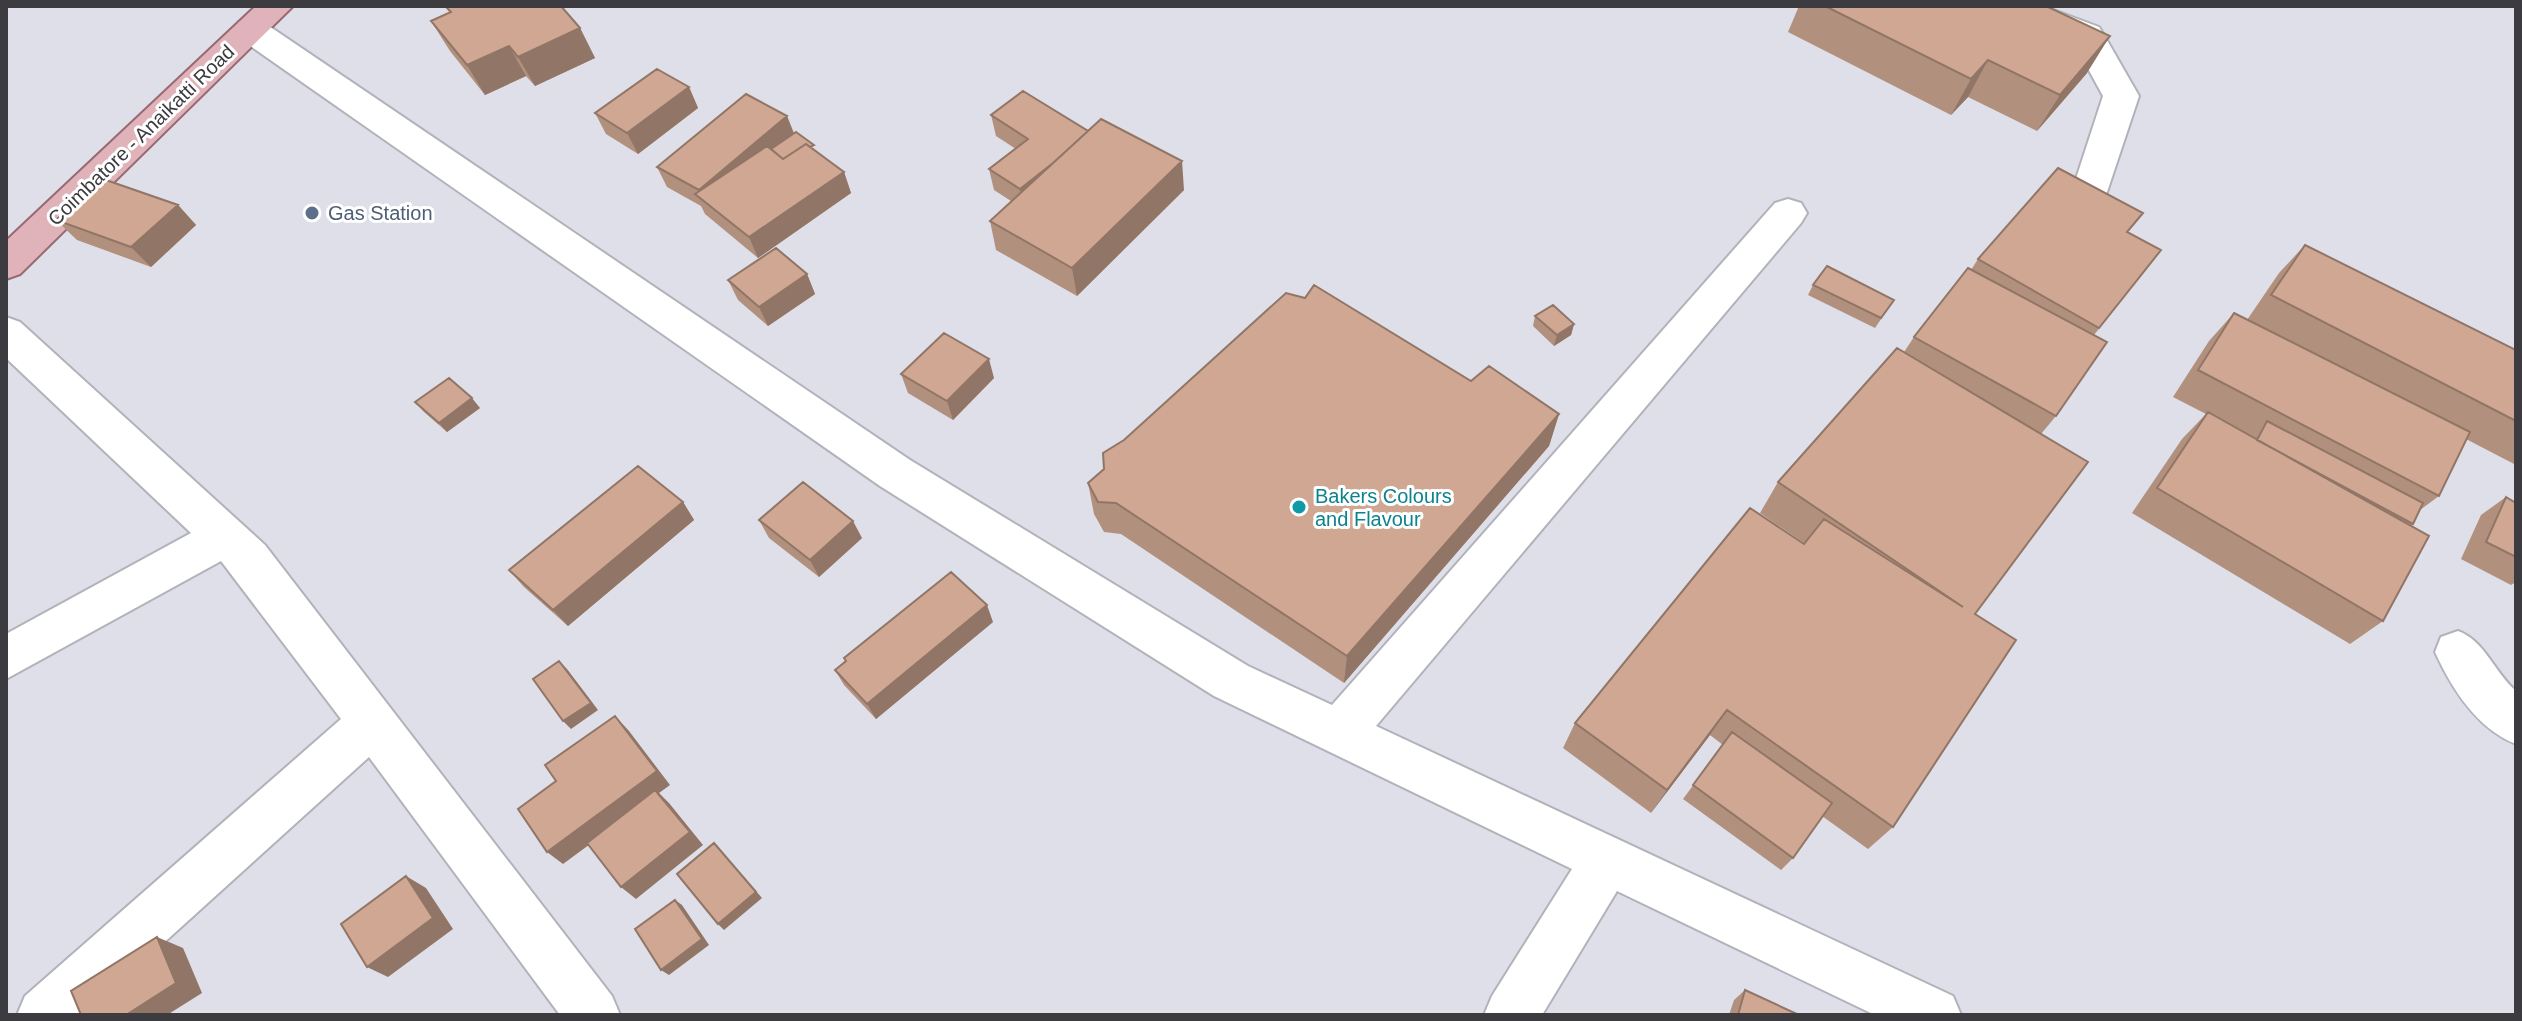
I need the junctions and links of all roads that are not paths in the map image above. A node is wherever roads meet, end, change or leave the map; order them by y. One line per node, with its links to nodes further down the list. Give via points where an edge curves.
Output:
1 (2010, 6): 3 (street, via 2087,35 2121,96)
2 (264, 18): 5 (main road, Coimbatore - Anaikatti Road); 12 (street, via 895,473 1231,681)
3 (2091, 191)
4 (1788, 213): 12 (street)
5 (6, 264)
6 (6, 333): 7 (street)
7 (225, 537): 9 (street); 10 (street, via 249,559)
8 (2458, 652): 11 (street, via 2486,695)
9 (6, 658)
10 (374, 721): 14 (street); 15 (street)
11 (2516, 722)
12 (1339, 733): 13 (street)
13 (1607, 860): 16 (street); 17 (street)
14 (44, 1015)
15 (593, 1015)
16 (1511, 1015)
17 (1934, 1015)

